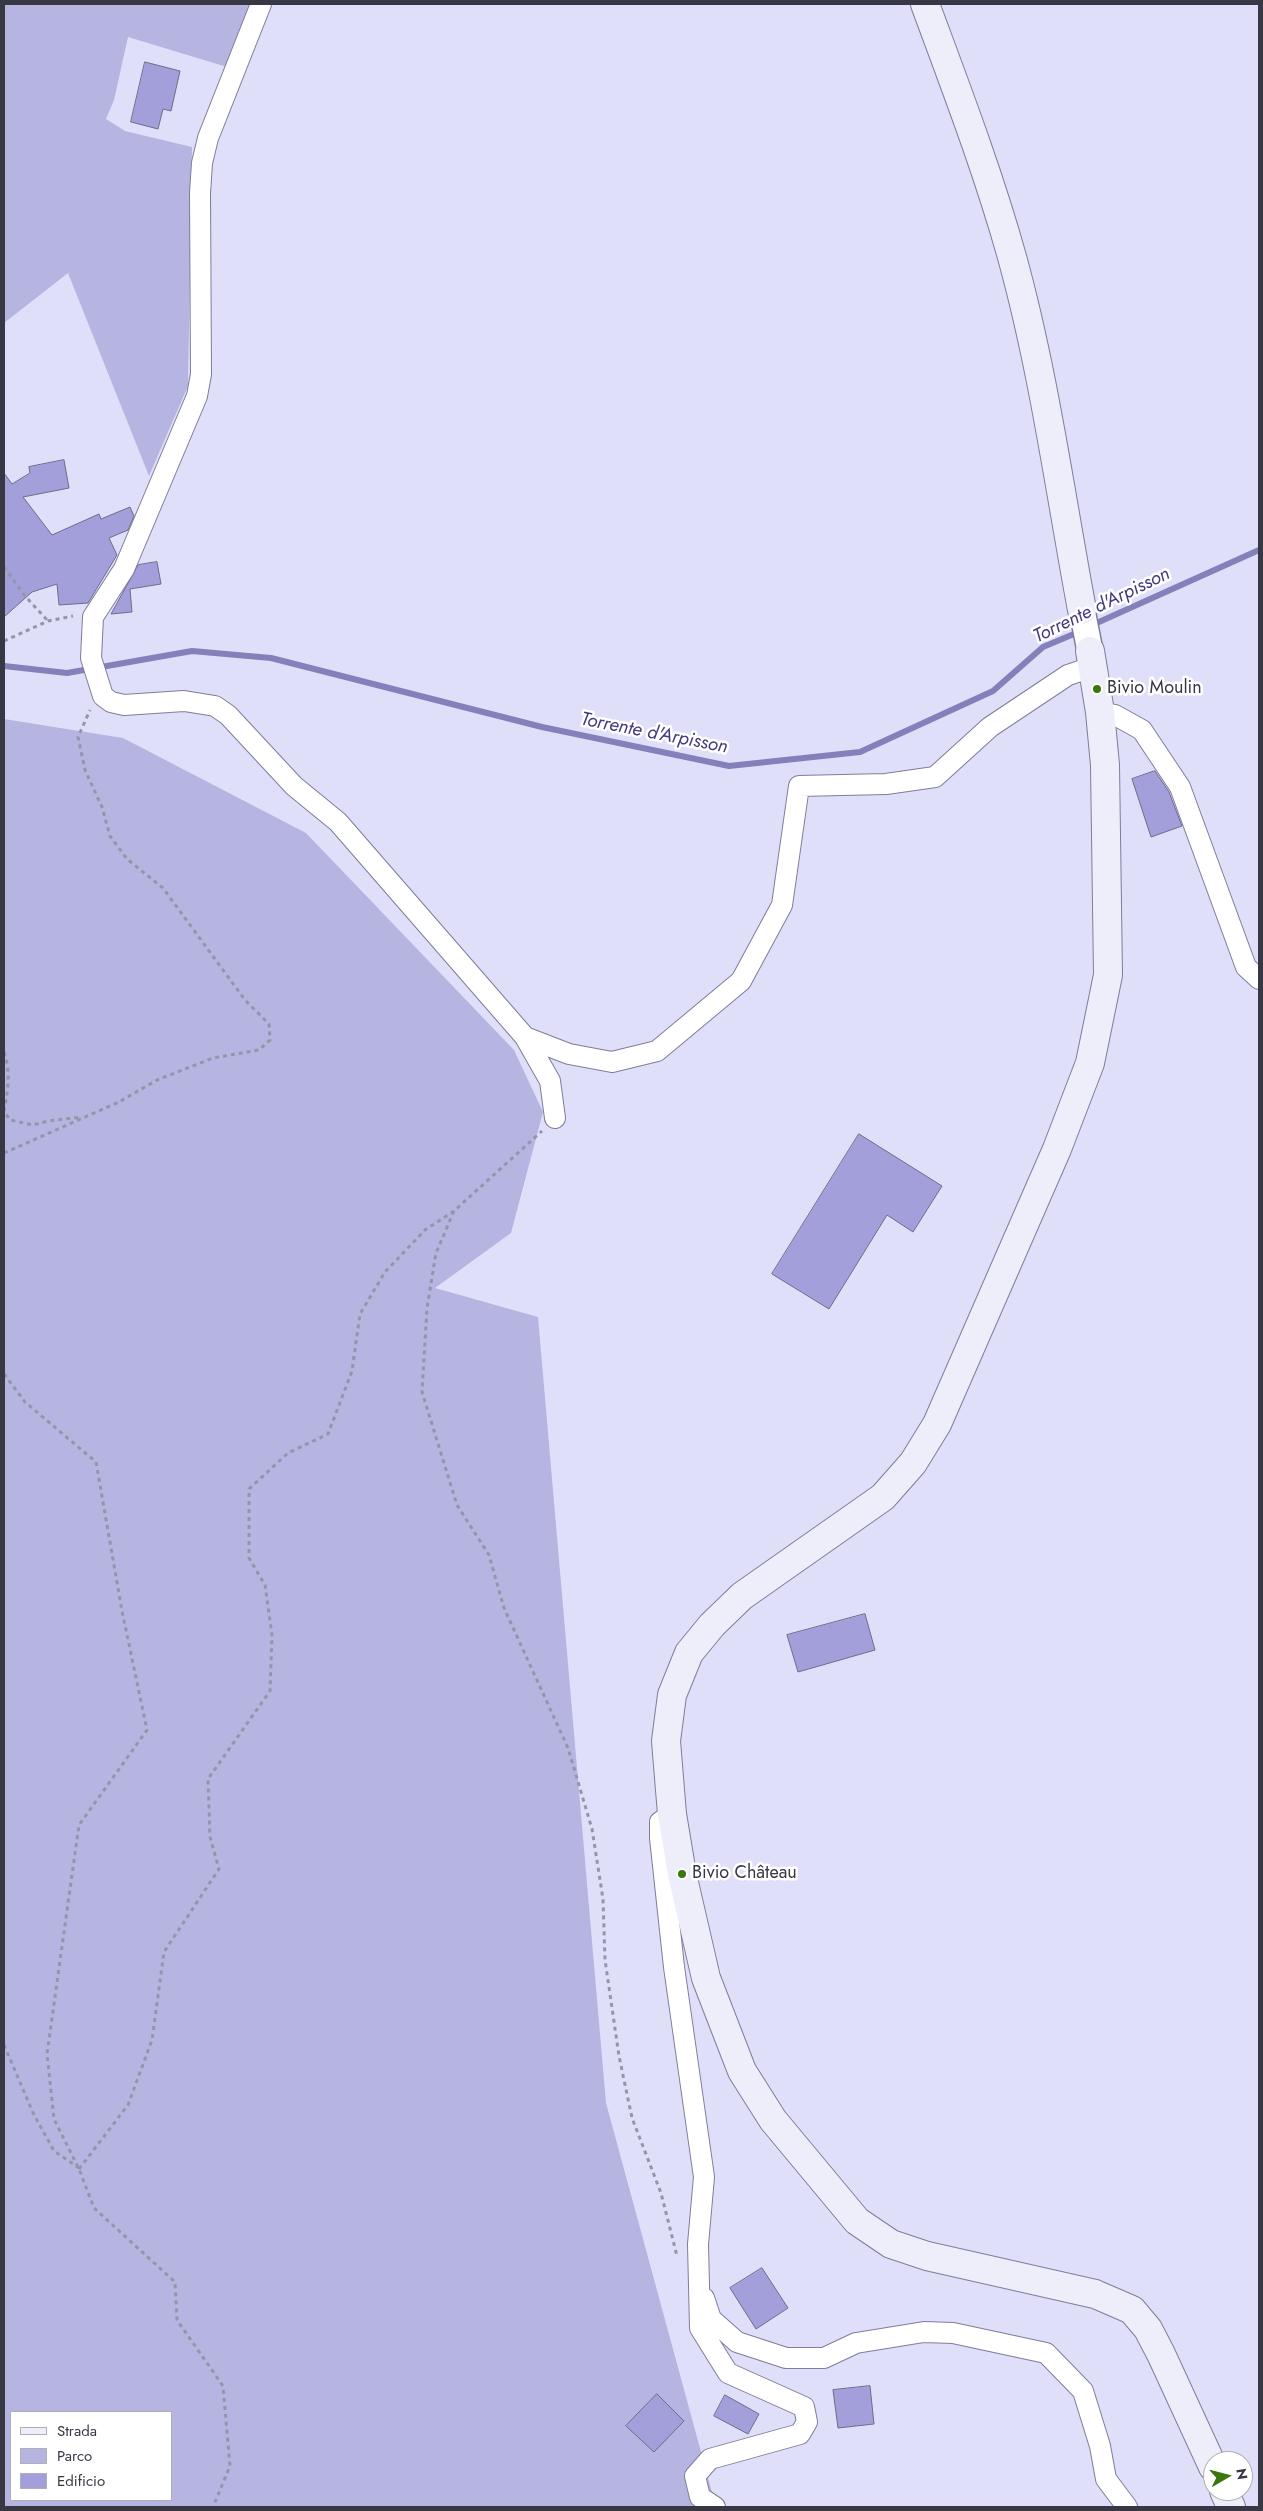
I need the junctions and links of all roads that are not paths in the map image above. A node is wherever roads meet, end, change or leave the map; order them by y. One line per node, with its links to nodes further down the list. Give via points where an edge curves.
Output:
1 (262, 4): 7 (street, via 208,138 202,163 202,374 197,396 124,569 93,617 91,658 100,689 111,702 124,705 201,703 215,706 228,716 294,786 338,822)
2 (925, 4): 3 (main road, via 979,149 1012,258 1036,358)
3 (1082, 610): 4 (street)
4 (1091, 659): 5 (main road); 7 (street, via 990,727 934,777 886,784 799,786 782,904 741,981 657,1051 612,1062 568,1054)
5 (1100, 712): 6 (street, via 1114,715 1142,730 1180,787 1246,967); 9 (main road, via 1106,765 1108,975 1090,1063 1057,1150 937,1424 913,1463 883,1497 742,1596 689,1653 672,1696 666,1741)
6 (1259, 979)
7 (526, 1037): 8 (street, via 550,1080)
8 (555, 1118)
9 (672, 1814): 10 (street, via 660,1822 660,1838 674,1967 704,2177 698,2244); 11 (main road, via 682,1874 709,1986 742,2071 773,2120 808,2165 857,2221 891,2244 927,2256 1095,2294 1132,2310 1148,2329)
10 (699, 2284): 12 (street, via 700,2328 728,2373 804,2407 807,2422 800,2434 710,2459 695,2476 700,2497); 13 (street, via 711,2319 738,2342 786,2358 824,2358 856,2343 924,2332 953,2333 1046,2353 1083,2391 1100,2446 1106,2479)
11 (1206, 2451)
12 (715, 2507)
13 (1127, 2507)

